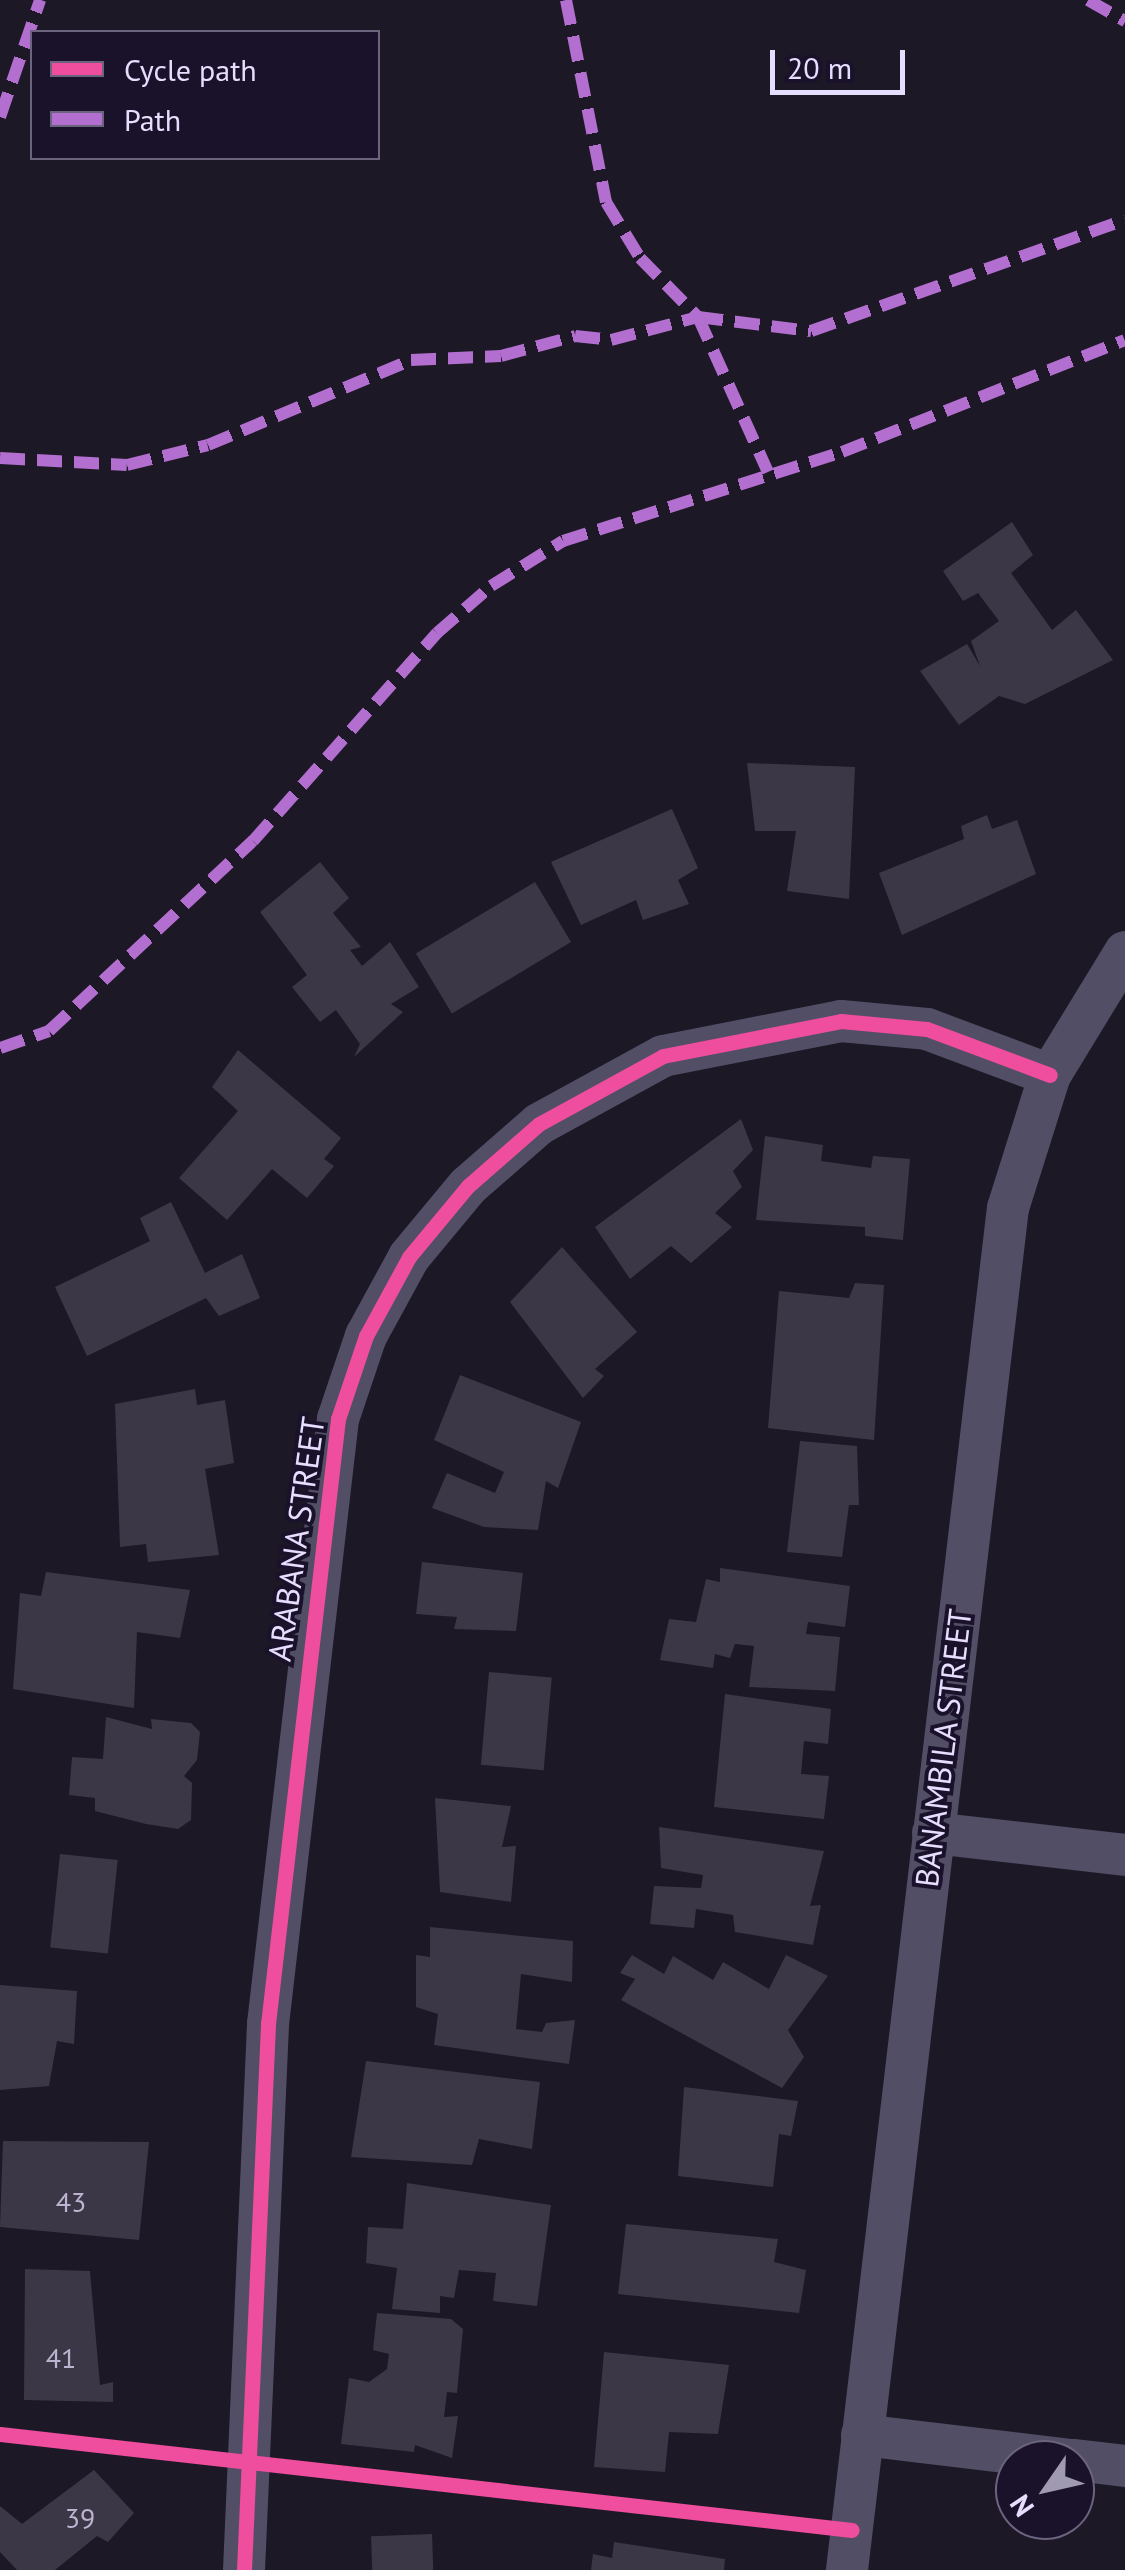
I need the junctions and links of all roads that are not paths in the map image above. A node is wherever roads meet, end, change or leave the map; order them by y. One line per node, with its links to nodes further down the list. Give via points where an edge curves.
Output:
1 (1125, 952): 2 (street, BANAMBILA STREET)
2 (1050, 1076): 3 (street, BANAMBILA STREET, via 1008,1208); 9 (street, ARABANA STREET, via 928,1030 842,1022 664,1056 539,1124 468,1186 410,1257 366,1336 333,1457 268,2024)
3 (933, 1833): 4 (street); 5 (street, BANAMBILA STREET)
4 (1125, 1855)
5 (862, 2435): 6 (street); 10 (street, BANAMBILA STREET)
6 (995, 2451)
7 (1095, 2463): 8 (street)
8 (1125, 2466)
9 (244, 2570)
10 (847, 2570)

